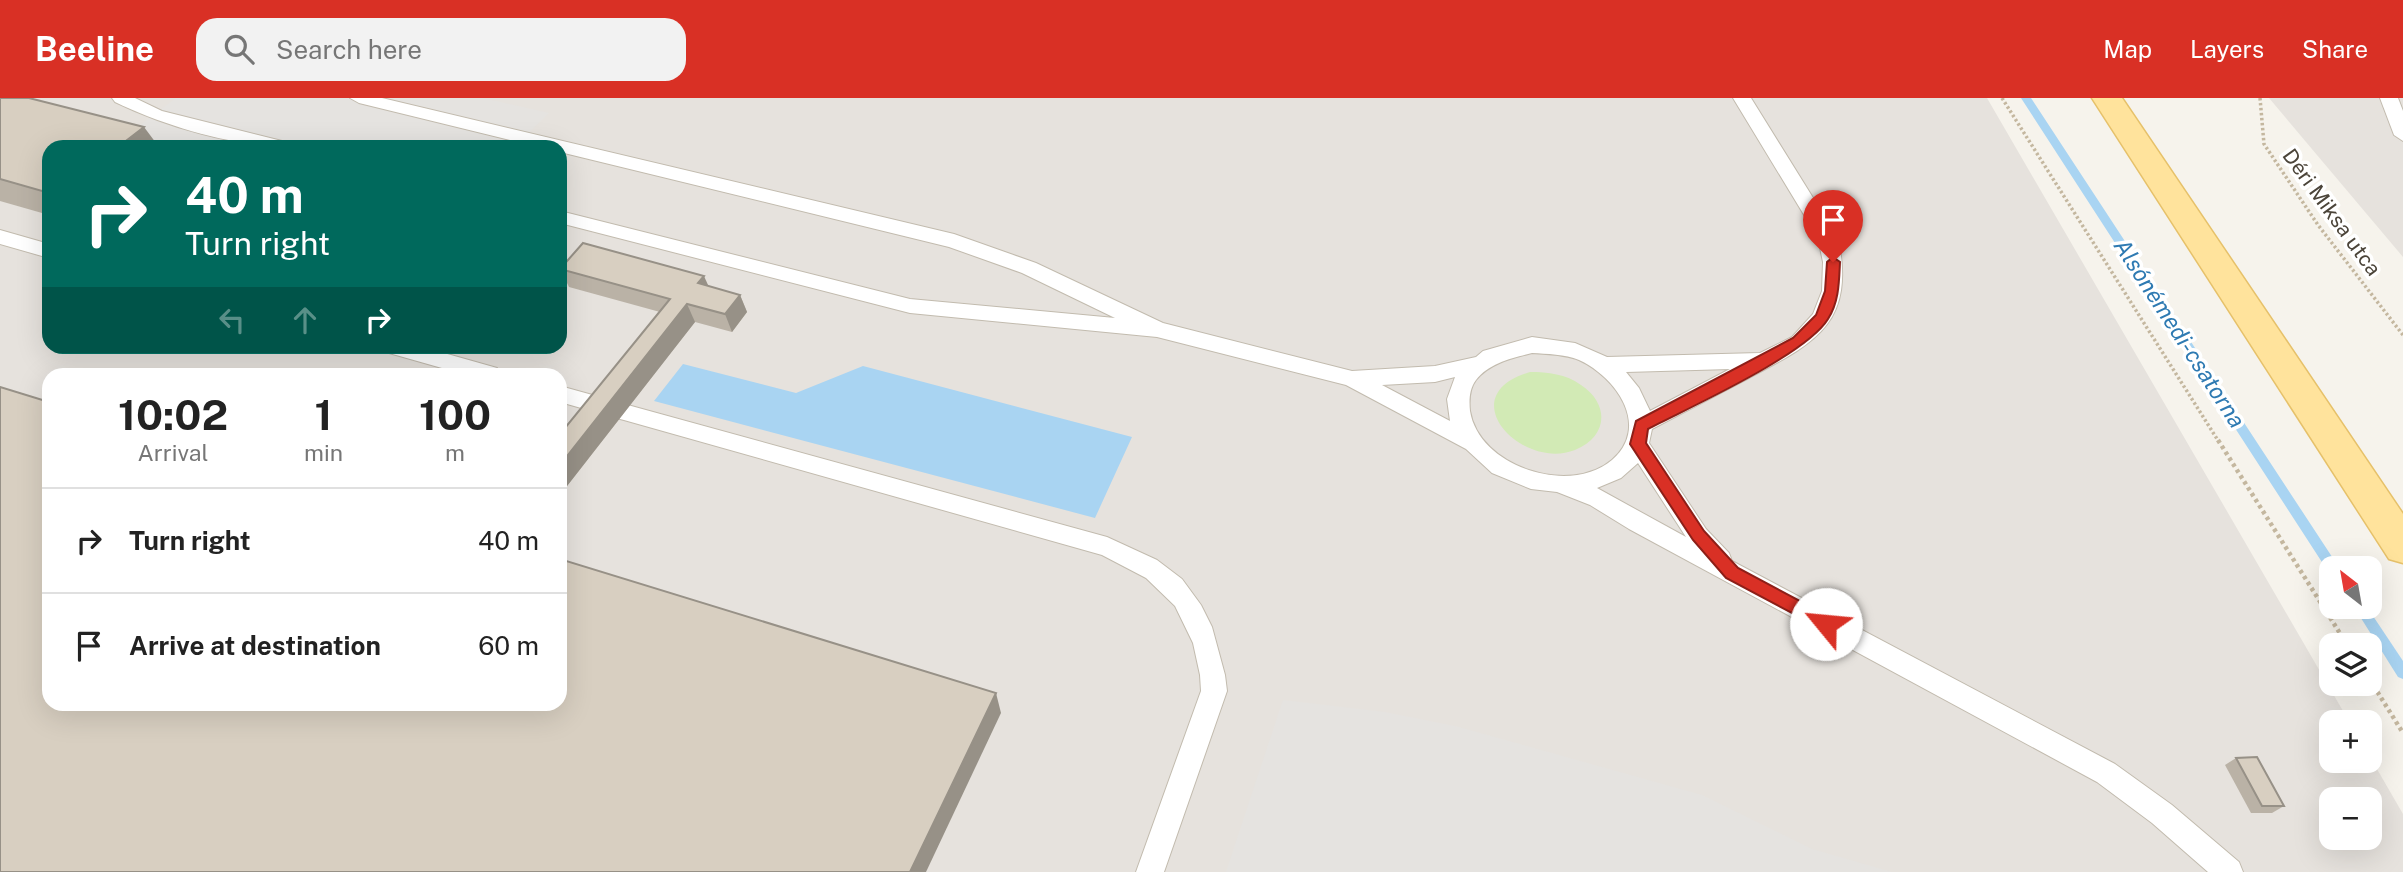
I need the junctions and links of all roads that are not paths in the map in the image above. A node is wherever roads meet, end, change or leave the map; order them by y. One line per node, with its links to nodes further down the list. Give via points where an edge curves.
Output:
1 (121, 98): 7 (lane, via 156,114)
2 (359, 98): 8 (lane)
3 (1742, 98): 15 (lane, via 1828,238 1833,262 1832,291 1822,317 1799,342)
4 (2107, 98): 24 (main road)
5 (2389, 98): 6 (lane)
6 (2403, 135)
7 (257, 140)
8 (534, 140)
9 (567, 148): 13 (lane, via 954,241 1029,268)
10 (567, 219): 13 (lane, via 910,306)
11 (0, 237): 12 (lane)
12 (42, 249)
13 (1157, 329): 19 (lane)
14 (418, 354): 18 (lane)
15 (1760, 360): 17 (lane); 21 (lane)
16 (1475, 365): 17 (lane, via 1504,349 1532,345 1560,347); 19 (lane, via 1435,374); 22 (lane, via 1457,396 1459,419)
17 (1602, 365): 21 (lane, via 1631,391 1641,413)
18 (468, 368)
19 (1352, 379): 22 (lane)
20 (567, 396): 26 (lane, via 1107,547 1162,576 1187,604 1205,639 1214,691)
21 (1639, 435): 23 (lane, via 1632,456 1612,473 1585,483); 25 (lane, via 1698,536)
22 (1471, 443): 23 (lane, via 1492,462 1521,477)
23 (1561, 484): 25 (lane, via 1598,498)
24 (2403, 547)
25 (1732, 573): 27 (lane, via 2106,773)
26 (1150, 872)
27 (2229, 872)

